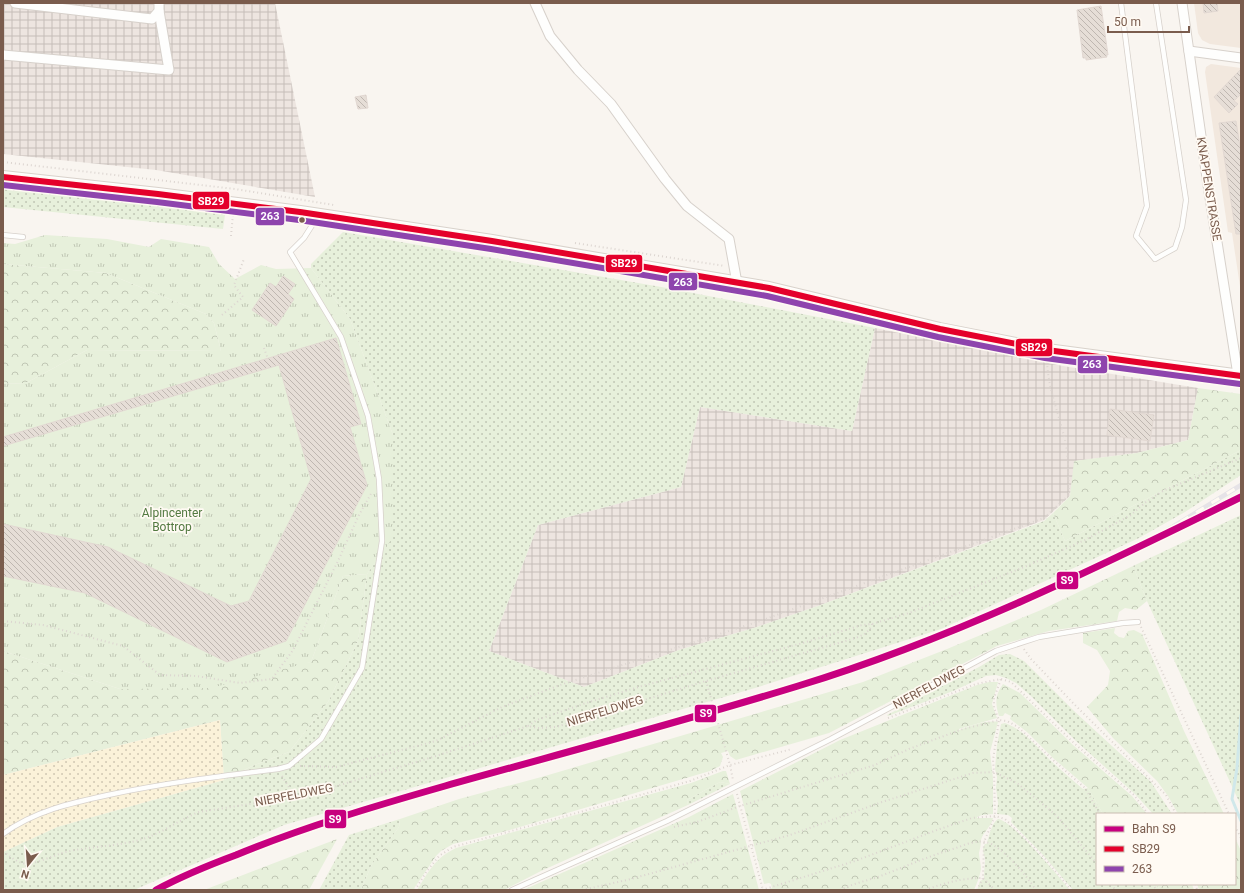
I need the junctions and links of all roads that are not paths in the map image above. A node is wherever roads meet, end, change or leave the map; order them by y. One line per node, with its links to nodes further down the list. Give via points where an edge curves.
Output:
1 (15, 3): 6 (street, via 152,19)
2 (535, 3): 14 (street, via 550,36 611,104 687,206 729,239)
3 (1121, 3): 4 (lane, via 1147,206 1136,236 1155,259 1175,248 1182,227 1186,200)
4 (1156, 3)
5 (1182, 3): 7 (street, KNAPPENSTRASSE)
6 (159, 7): 8 (street, via 169,70)
7 (1189, 51): 9 (street); 15 (street, KNAPPENSTRASSE, via 1208,185)
8 (3, 55)
9 (1241, 58)
10 (3, 177): 11 (main road)
11 (318, 215): 14 (main road, via 492,241); 17 (lane, via 304,238 290,252 341,337 368,416 379,479 382,541 362,668 320,739 289,766 150,786 73,802 37,814)
12 (3, 235): 13 (lane)
13 (24, 237)
14 (737, 283): 15 (main road, via 1047,350)
15 (1240, 375)
16 (1138, 622): 18 (lane, NIERFELDWEG, via 1039,637 996,651 831,739 667,821)
17 (3, 834)
18 (512, 890)

